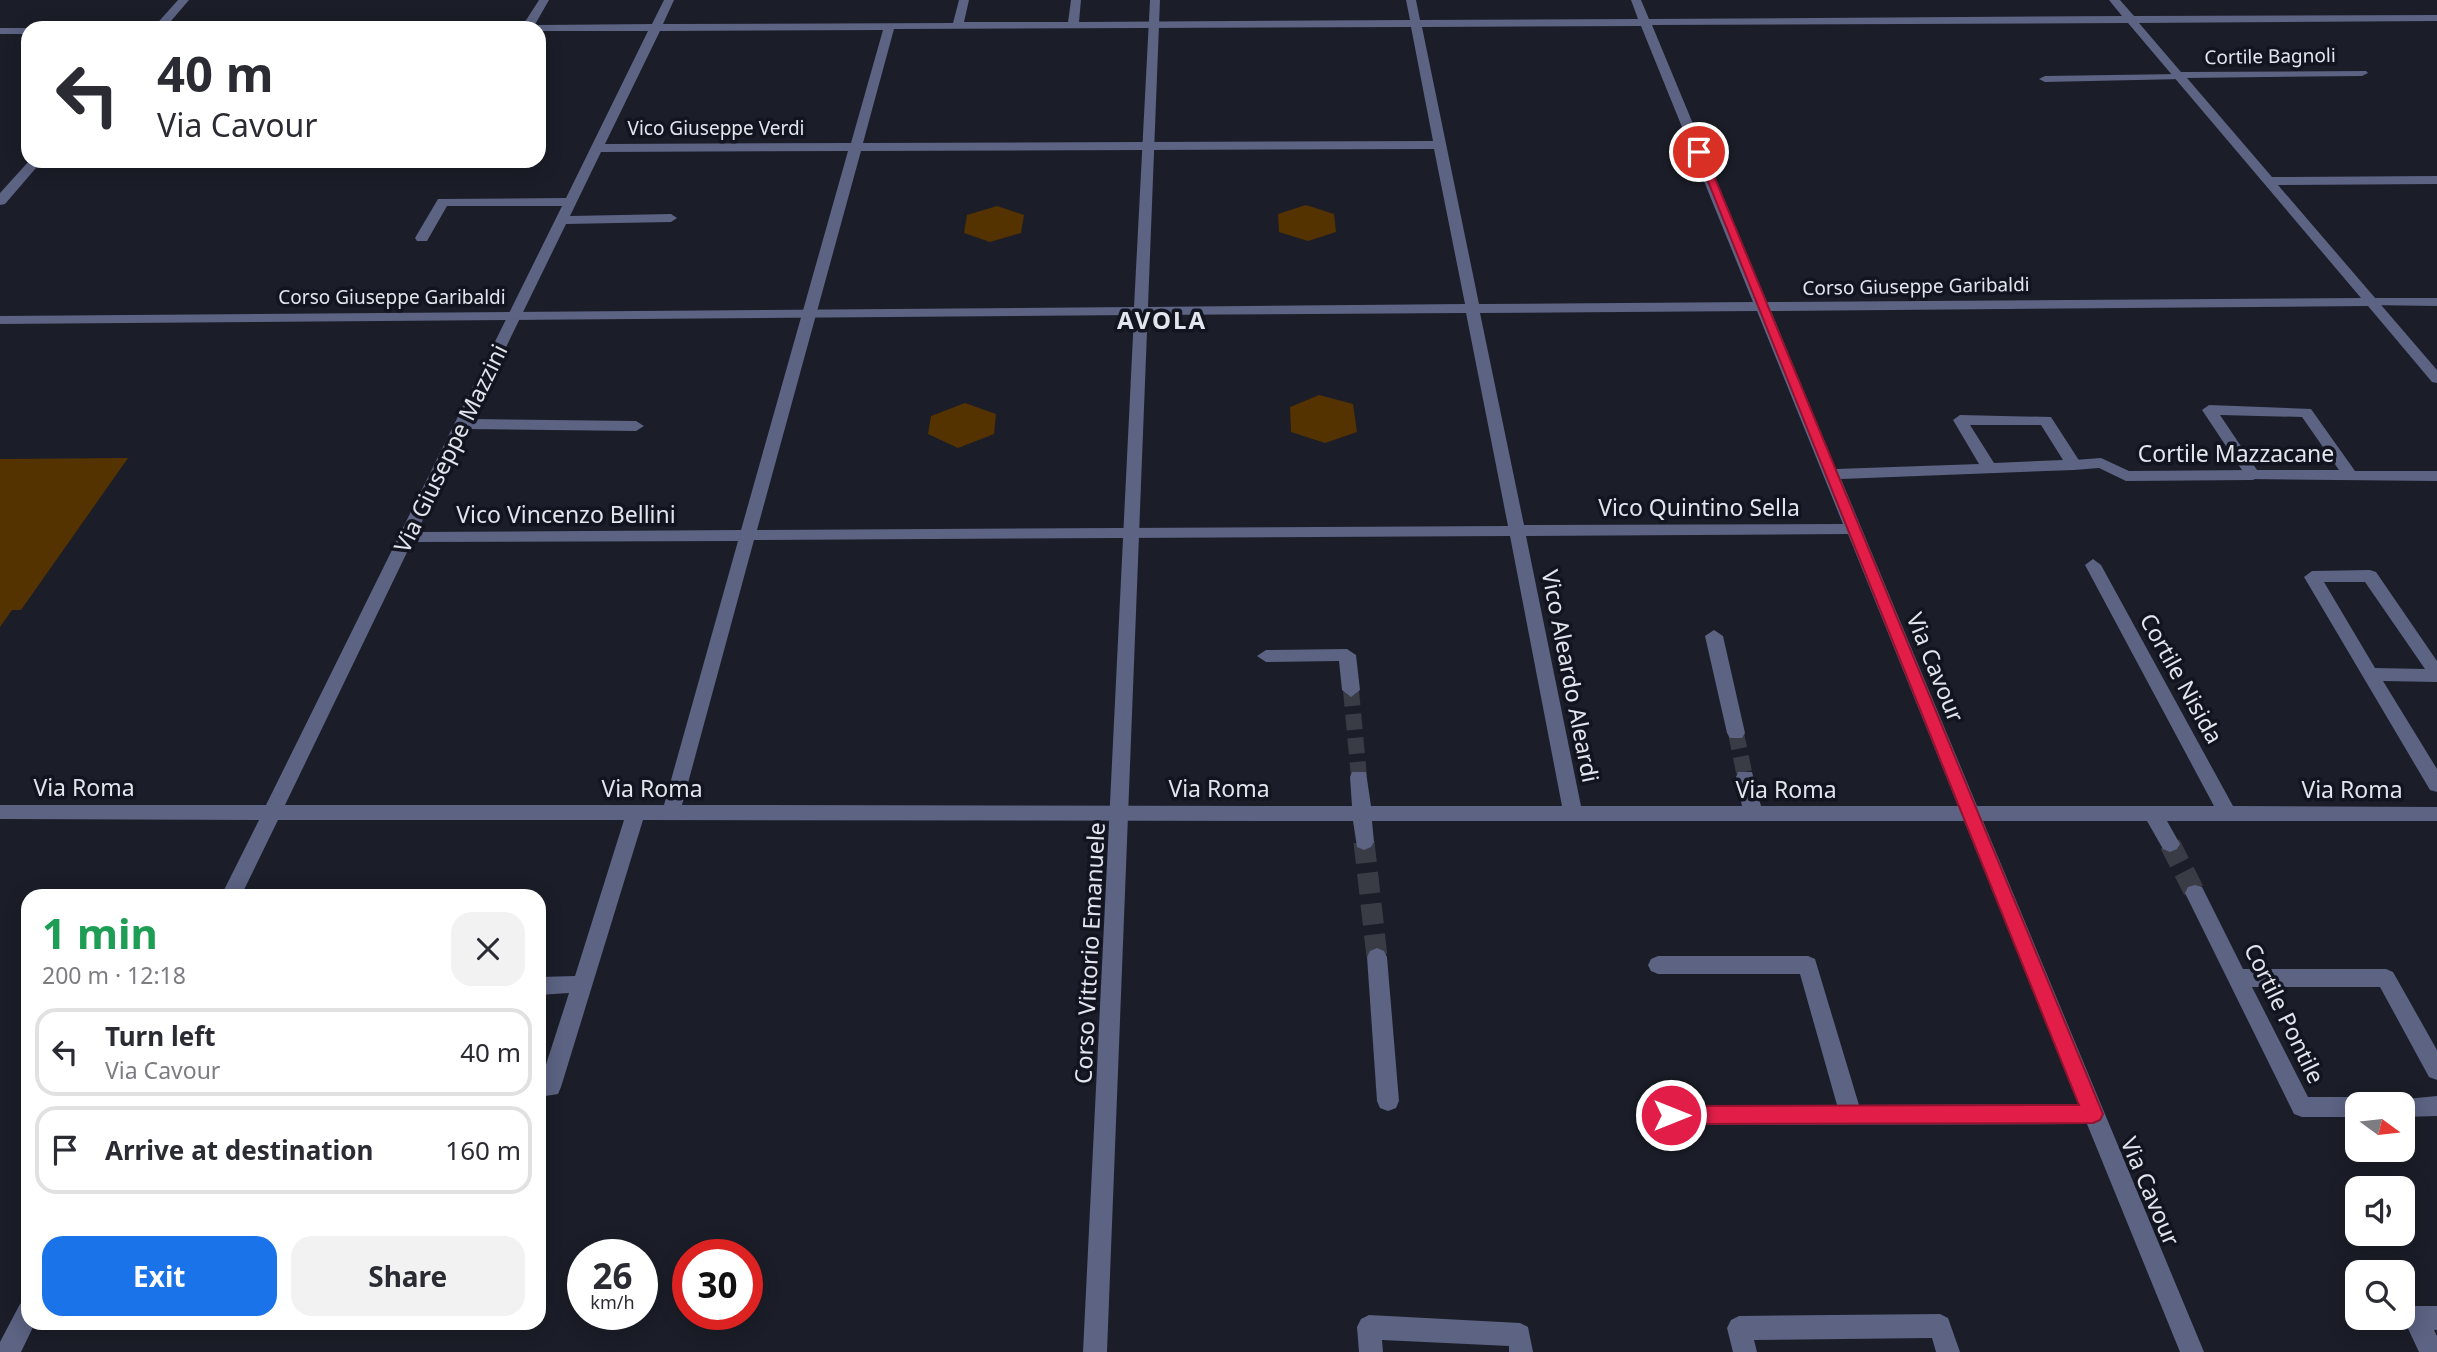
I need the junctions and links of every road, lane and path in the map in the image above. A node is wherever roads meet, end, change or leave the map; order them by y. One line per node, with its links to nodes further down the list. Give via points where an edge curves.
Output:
1 (184, 0): 12 (street)
2 (544, 0): 13 (street)
3 (669, 0): 20 (street, Via Giuseppe Mazzini)
4 (964, 0): 17 (street)
5 (1076, 0): 18 (street)
6 (1155, 0): 16 (street)
7 (1411, 0): 15 (street, Vico Aleardo Aleardi)
8 (1636, 0): 14 (street, Via Cavour)
9 (2114, 0): 11 (street)
10 (2437, 18): 11 (street)
11 (2131, 20): 14 (street); 25 (street)
12 (165, 21)
13 (531, 21)
14 (1646, 23): 15 (street); 41 (street, Via Cavour)
15 (1415, 24): 16 (street); 27 (street, Vico Aleardo Aleardi)
16 (1154, 25): 18 (street); 28 (street)
17 (958, 26): 18 (street); 19 (street)
18 (1073, 26)
19 (889, 27): 20 (street); 29 (street)
20 (655, 28): 21 (street); 30 (street, Via Giuseppe Mazzini)
21 (546, 30)
22 (0, 31): 23 (street)
23 (21, 31)
24 (2362, 73): 25 (street, Cortile Bagnoli)
25 (2178, 76): 26 (street, Cortile Bagnoli); 33 (street)
26 (2045, 79)
27 (1438, 140): 28 (street, Vico Giuseppe Verdi); 42 (street, Vico Aleardo Aleardi)
28 (1151, 141): 29 (street, Vico Giuseppe Verdi); 43 (street, Corso Vittorio Emanuele)
29 (856, 142): 30 (street, Vico Giuseppe Verdi, via 836,147); 44 (street)
30 (597, 148): 35 (street, Via Giuseppe Mazzini)
31 (31, 168): 34 (street)
32 (2437, 180): 33 (street)
33 (2268, 181): 39 (street)
34 (0, 201)
35 (569, 202): 37 (street, Via Giuseppe Mazzini); 38 (street, via 443,202)
36 (671, 218): 37 (street)
37 (562, 220): 45 (street, Via Giuseppe Mazzini)
38 (422, 238)
39 (2372, 302): 40 (street, Corso Giuseppe Garibaldi); 41 (street, Corso Giuseppe Garibaldi); 47 (street)
40 (2437, 302)
41 (1762, 306): 42 (street, Corso Giuseppe Garibaldi); 52 (street, Via Cavour)
42 (1471, 308): 43 (street, Corso Giuseppe Garibaldi); 60 (street, Vico Aleardo Aleardi)
43 (1143, 311): 44 (street, Corso Giuseppe Garibaldi); 57 (street, Corso Vittorio Emanuele)
44 (809, 313): 45 (street, Corso Giuseppe Garibaldi); 58 (street)
45 (515, 316): 46 (street, Corso Giuseppe Garibaldi); 48 (street, Via Giuseppe Mazzini)
46 (0, 320)
47 (2437, 379)
48 (461, 424): 49 (street); 59 (street, Via Giuseppe Mazzini)
49 (636, 426)
50 (2074, 465): 51 (street, Cortile Mazzacane); 51 (street, via 2046,420 1960,420); 53 (street, Cortile Mazzacane, via 2101,463 2126,476)
51 (1989, 468): 52 (street, Cortile Mazzacane)
52 (1829, 474): 56 (street, Via Cavour)
53 (2253, 475): 54 (street, Cortile Mazzacane); 54 (street, via 2209,410 2306,412)
54 (2350, 475): 55 (street, Cortile Mazzacane)
55 (2437, 476)
56 (1853, 529): 60 (street, Vico Quintino Sella, via 1544,531); 78 (street, Via Cavour)
57 (1133, 533): 58 (street, Vico Vincenzo Bellini); 60 (street, Vico Quintino Sella); 74 (street, Corso Vittorio Emanuele)
58 (748, 536): 59 (street, Vico Vincenzo Bellini); 73 (street)
59 (406, 537): 71 (street, Via Giuseppe Mazzini)
60 (1519, 539): 76 (street, Vico Aleardo Aleardi)
61 (2093, 565): 80 (street, Cortile Nisida)
62 (1714, 636): 67 (street)
63 (1266, 656): 66 (street, via 1347,655)
64 (2370, 674): 65 (street); 65 (street, via 2312,577 2370,576); 70 (street)
65 (2437, 675)
66 (1350, 690)
67 (1736, 733)
68 (1359, 777): 75 (street)
69 (1745, 777): 77 (street)
70 (2437, 785)
71 (272, 812): 72 (street, Via Roma); 82 (street, Via Roma); 85 (street, Via Giuseppe Mazzini)
72 (636, 812): 73 (street, Via Roma); 90 (street)
73 (671, 812): 74 (street, Via Roma)
74 (1119, 813): 75 (street, Via Roma); 105 (street, Corso Vittorio Emanuele)
75 (1362, 813): 76 (street, Via Roma); 83 (street)
76 (1573, 813): 77 (street, Via Roma)
77 (1753, 813): 78 (street, Via Roma)
78 (1970, 814): 79 (street, Via Roma); 99 (street, Via Cavour)
79 (2153, 814): 80 (street, Via Roma); 84 (street)
80 (2228, 814): 81 (street, Via Roma)
81 (2437, 814)
82 (3, 817)
83 (1364, 842)
84 (2170, 844)
85 (234, 889)
86 (2194, 893): 89 (street, Cortile Pontile)
87 (1377, 957): 94 (street)
88 (1658, 965): 98 (street, via 1808,965)
89 (2239, 978): 92 (street, via 2386,978); 96 (street, Cortile Pontile, via 2302,1107)
90 (582, 984): 91 (street); 93 (street, via 550,1087)
91 (546, 986)
92 (2437, 1070)
93 (546, 1087)
94 (1388, 1101)
95 (2437, 1106): 97 (street)
96 (2345, 1107)
97 (2415, 1107)
98 (1851, 1114): 99 (street); 100 (street)
99 (2093, 1114): 109 (street, Via Cavour)
100 (1671, 1115)
101 (2437, 1318): 110 (street, via 2415,1318)
102 (21, 1323): 104 (street)
103 (1742, 1340): 108 (street, via 1940,1326)
104 (7, 1345)
105 (1095, 1352)
106 (1371, 1352): 107 (street, via 1369,1327 1520,1335)
107 (1521, 1352)
108 (1948, 1352)
109 (2192, 1352)
110 (2432, 1352)

